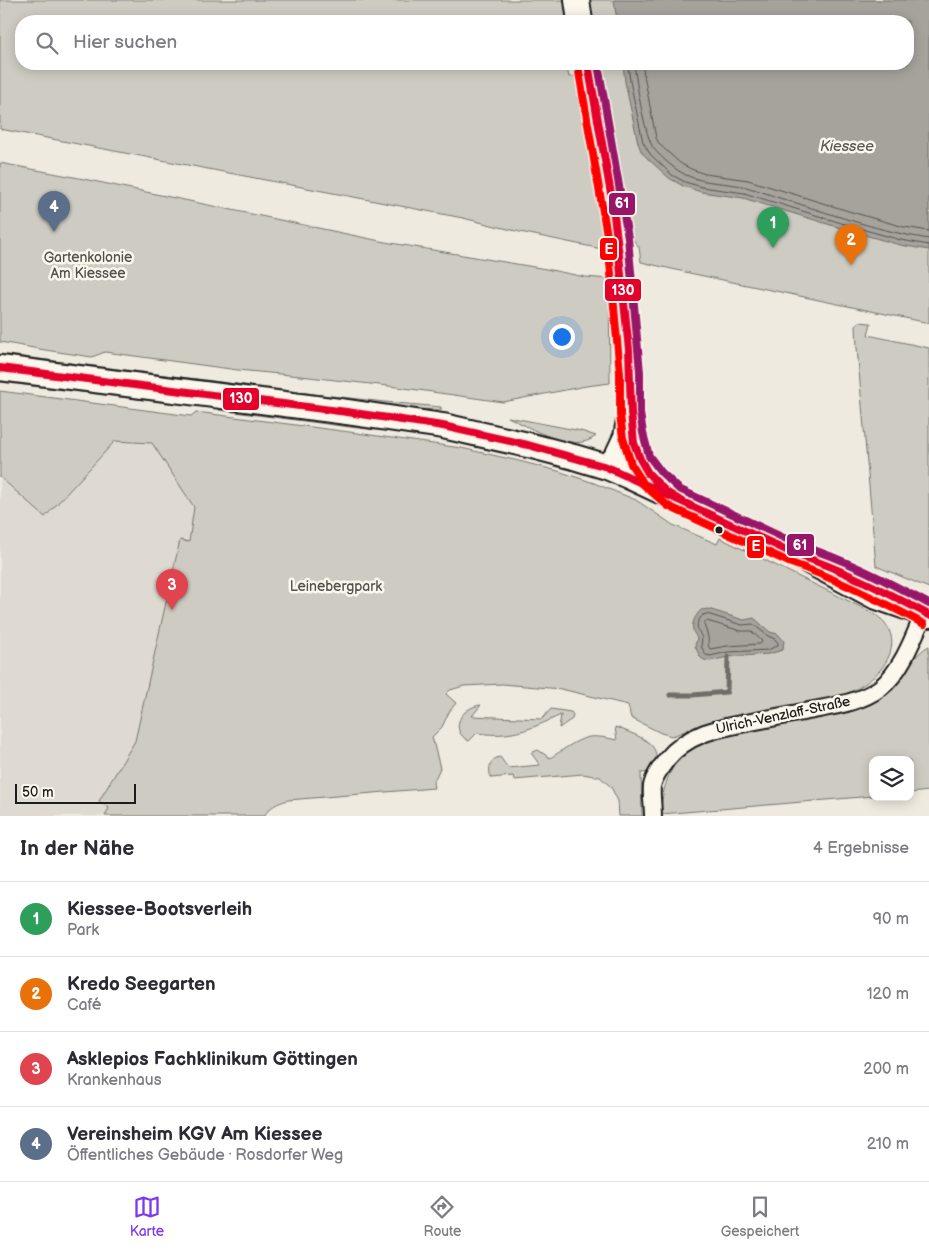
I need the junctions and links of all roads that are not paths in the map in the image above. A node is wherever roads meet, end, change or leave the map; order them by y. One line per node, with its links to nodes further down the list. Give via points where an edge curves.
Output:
1 (577, 0): 2 (main road)
2 (579, 15)
3 (589, 70): 5 (main road, via 618,240)
4 (0, 368): 6 (main road, via 443,426)
5 (630, 402): 6 (main road, via 611,446); 7 (main road, via 633,435 640,460)
6 (607, 467): 7 (main road)
7 (673, 497): 8 (main road, via 795,554 878,588)
8 (926, 614): 9 (street, Ulrich-Venzlaff-Straße, via 902,661 881,687 868,696 840,705 708,731 684,743 656,774 652,786)
9 (653, 816)

